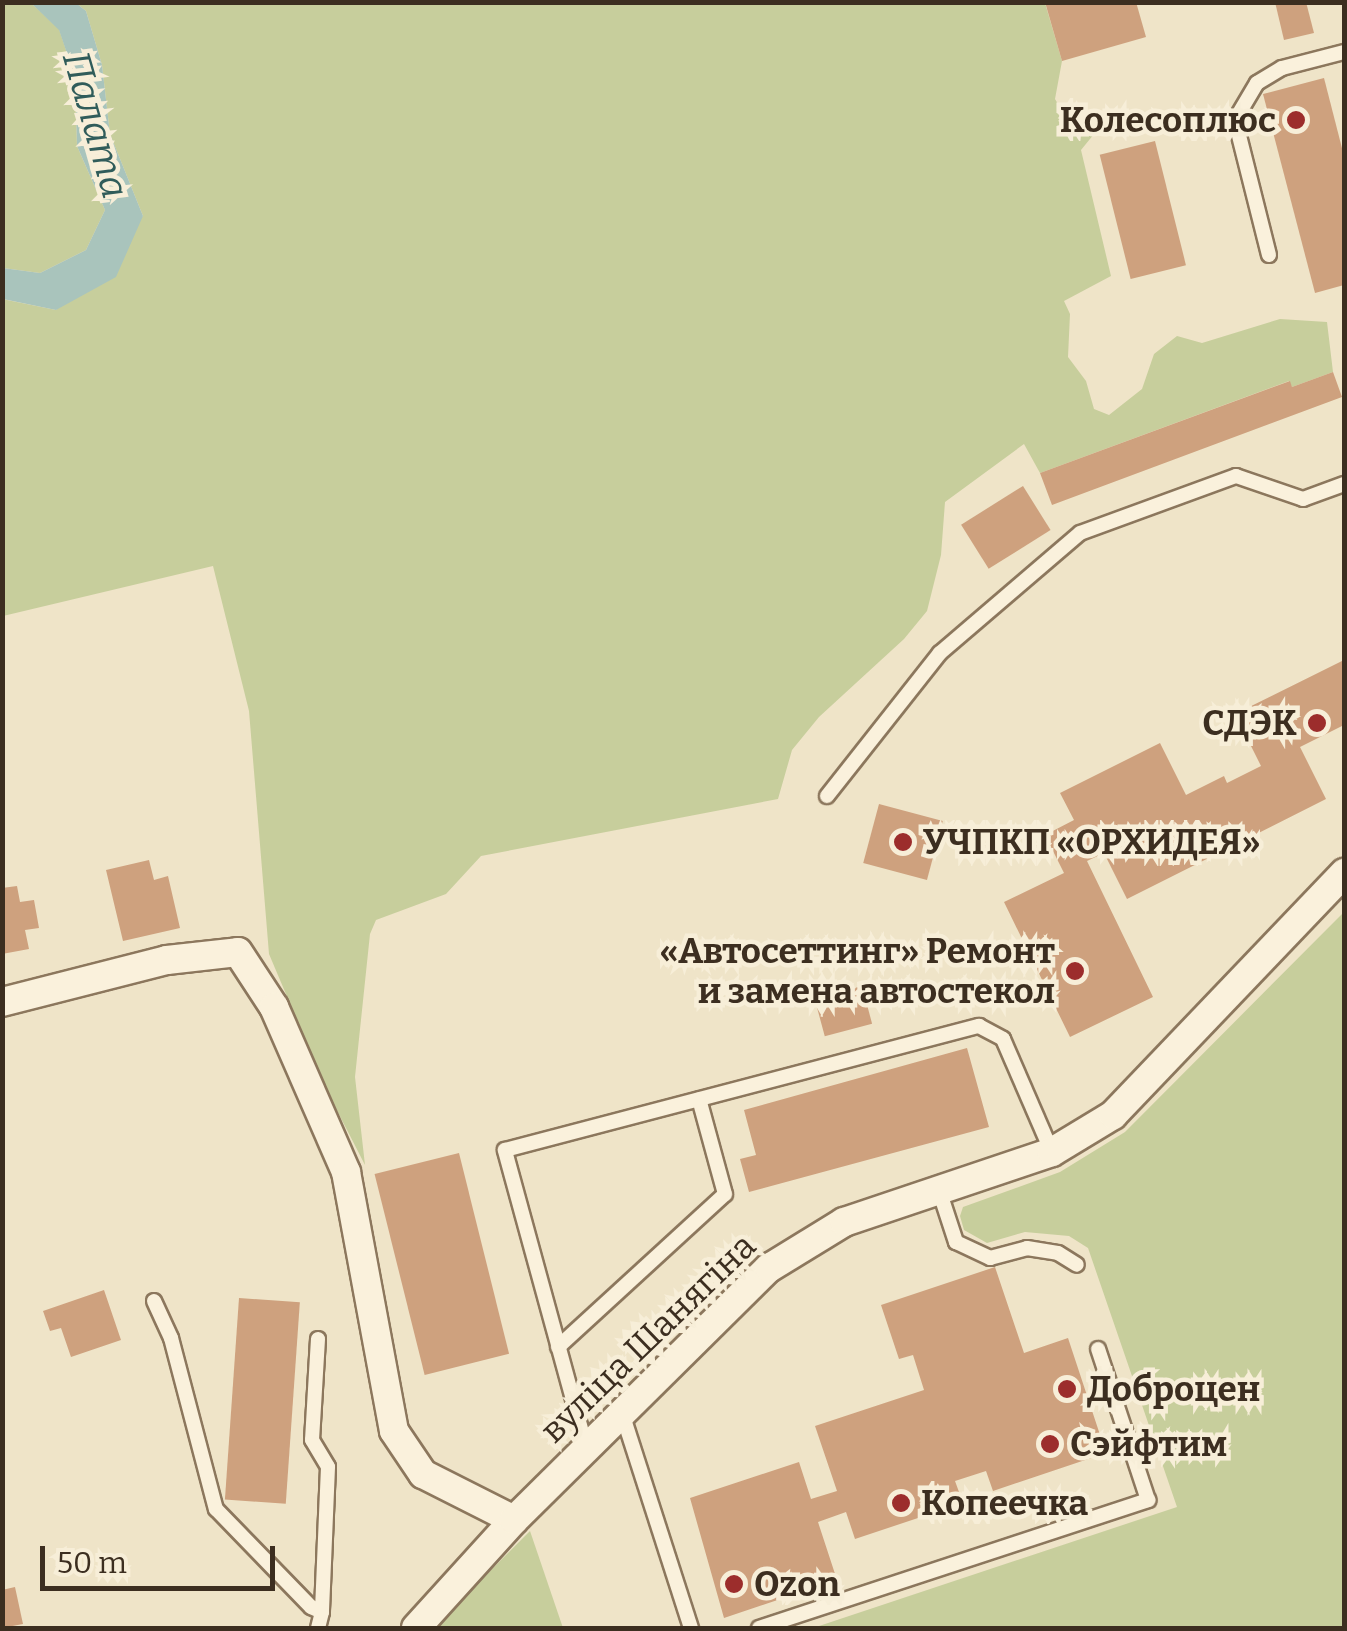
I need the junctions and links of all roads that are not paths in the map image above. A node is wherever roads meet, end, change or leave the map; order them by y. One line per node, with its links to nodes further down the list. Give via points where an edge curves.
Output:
1 (1344, 52): 2 (lane, via 1282,68 1257,83 1235,120)
2 (1269, 256)
3 (1344, 484): 4 (lane, via 1303,499 1236,476 1080,533 940,652)
4 (827, 796)
5 (1344, 873): 8 (street, вуліца Шанягіна, via 1113,1115)
6 (2, 1002): 17 (street, via 167,960 238,952 274,1007 346,1172 394,1431 423,1474)
7 (699, 1099): 8 (lane, via 979,1026 1002,1039); 13 (lane, via 724,1194); 13 (lane, via 504,1150)
8 (1052, 1152): 9 (street, вуліца Шанягіна)
9 (939, 1190): 10 (lane, via 956,1242 990,1258 1027,1248 1058,1252); 15 (street, вуліца Шанягіна, via 844,1222 769,1268)
10 (1077, 1264)
11 (154, 1301): 18 (lane, via 172,1338 216,1510)
12 (318, 1339): 18 (lane, via 312,1440 328,1467)
13 (558, 1347): 16 (lane)
14 (1098, 1349): 22 (lane, via 1148,1500)
15 (622, 1413): 16 (street, вуліца Шанягіна); 21 (lane)
16 (587, 1448): 17 (street, вуліца Шанягіна)
17 (514, 1520): 20 (street, вуліца Шанягіна)
18 (322, 1612): 19 (lane)
19 (318, 1628)
20 (416, 1628)
21 (691, 1628)
22 (759, 1628)

